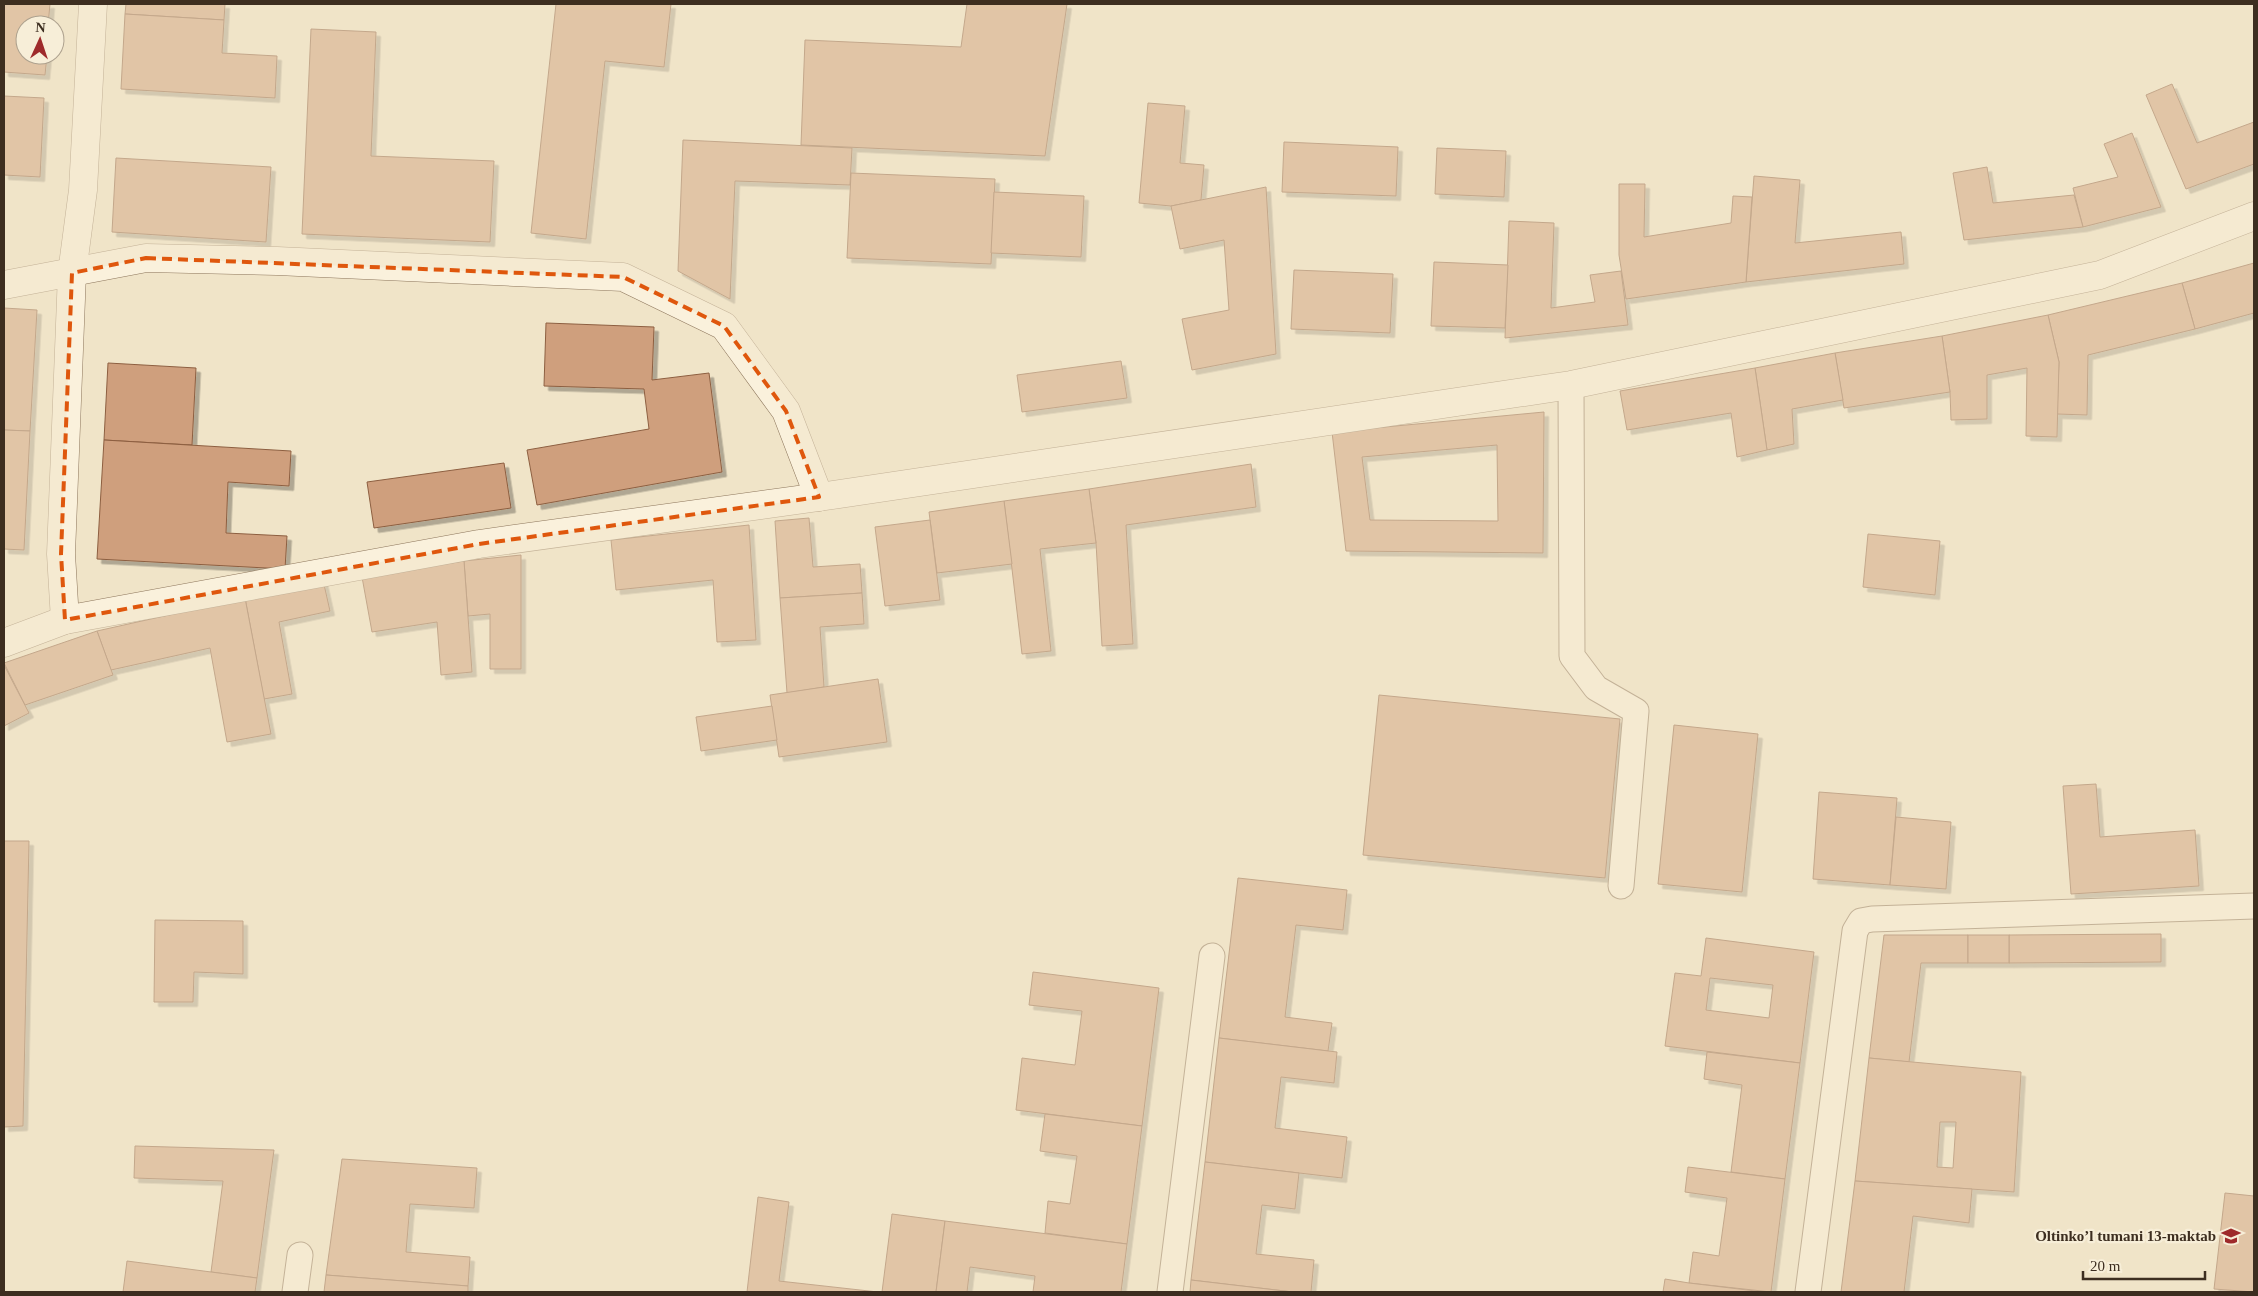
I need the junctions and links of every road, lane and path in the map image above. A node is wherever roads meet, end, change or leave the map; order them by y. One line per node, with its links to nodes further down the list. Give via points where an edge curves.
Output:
1 (93, 4): 3 (street, via 83,190)
2 (2254, 216): 5 (street, via 2100,275)
3 (72, 273): 4 (street); 6 (street, via 146,258 623,277 724,326 786,411); 7 (street, via 61,554)
4 (4, 285)
5 (1571, 385): 6 (street); 9 (lane, via 1572,656 1596,688 1636,711)
6 (819, 497): 7 (street, via 479,544)
7 (65, 620): 8 (street)
8 (4, 643)
9 (1621, 886)
10 (2254, 906): 15 (lane, via 1861,921 1855,931)
11 (1212, 956): 14 (lane)
12 (300, 1255): 13 (lane)
13 (295, 1292)
14 (1170, 1292)
15 (1808, 1292)

